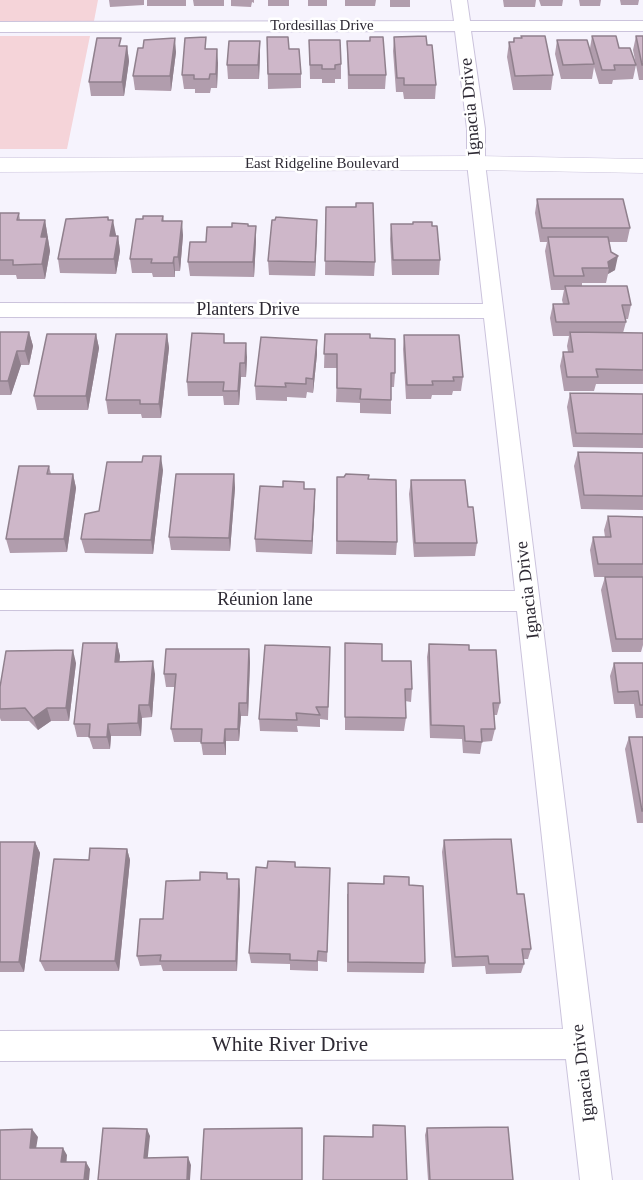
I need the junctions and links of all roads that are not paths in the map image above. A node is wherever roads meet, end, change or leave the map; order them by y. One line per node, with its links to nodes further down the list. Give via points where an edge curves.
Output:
1 (459, 0): 2 (street, Ignacia Drive)
2 (463, 26): 3 (street, Tordesillas Drive); 4 (street, Tordesillas Drive); 5 (street, Ignacia Drive, via 476,129)
3 (643, 26)
4 (0, 27)
5 (476, 163): 6 (street, East Ridgeline Boulevard); 7 (street, East Ridgeline Boulevard); 9 (street, Ignacia Drive)
6 (0, 165)
7 (643, 166)
8 (0, 310): 9 (street, Planters Drive)
9 (495, 310): 11 (street, Ignacia Drive)
10 (0, 600): 11 (street, Réunion lane)
11 (529, 601): 12 (street, Ignacia Drive)
12 (581, 1044): 13 (street, White River Drive); 14 (street, Ignacia Drive)
13 (0, 1046)
14 (596, 1180)

